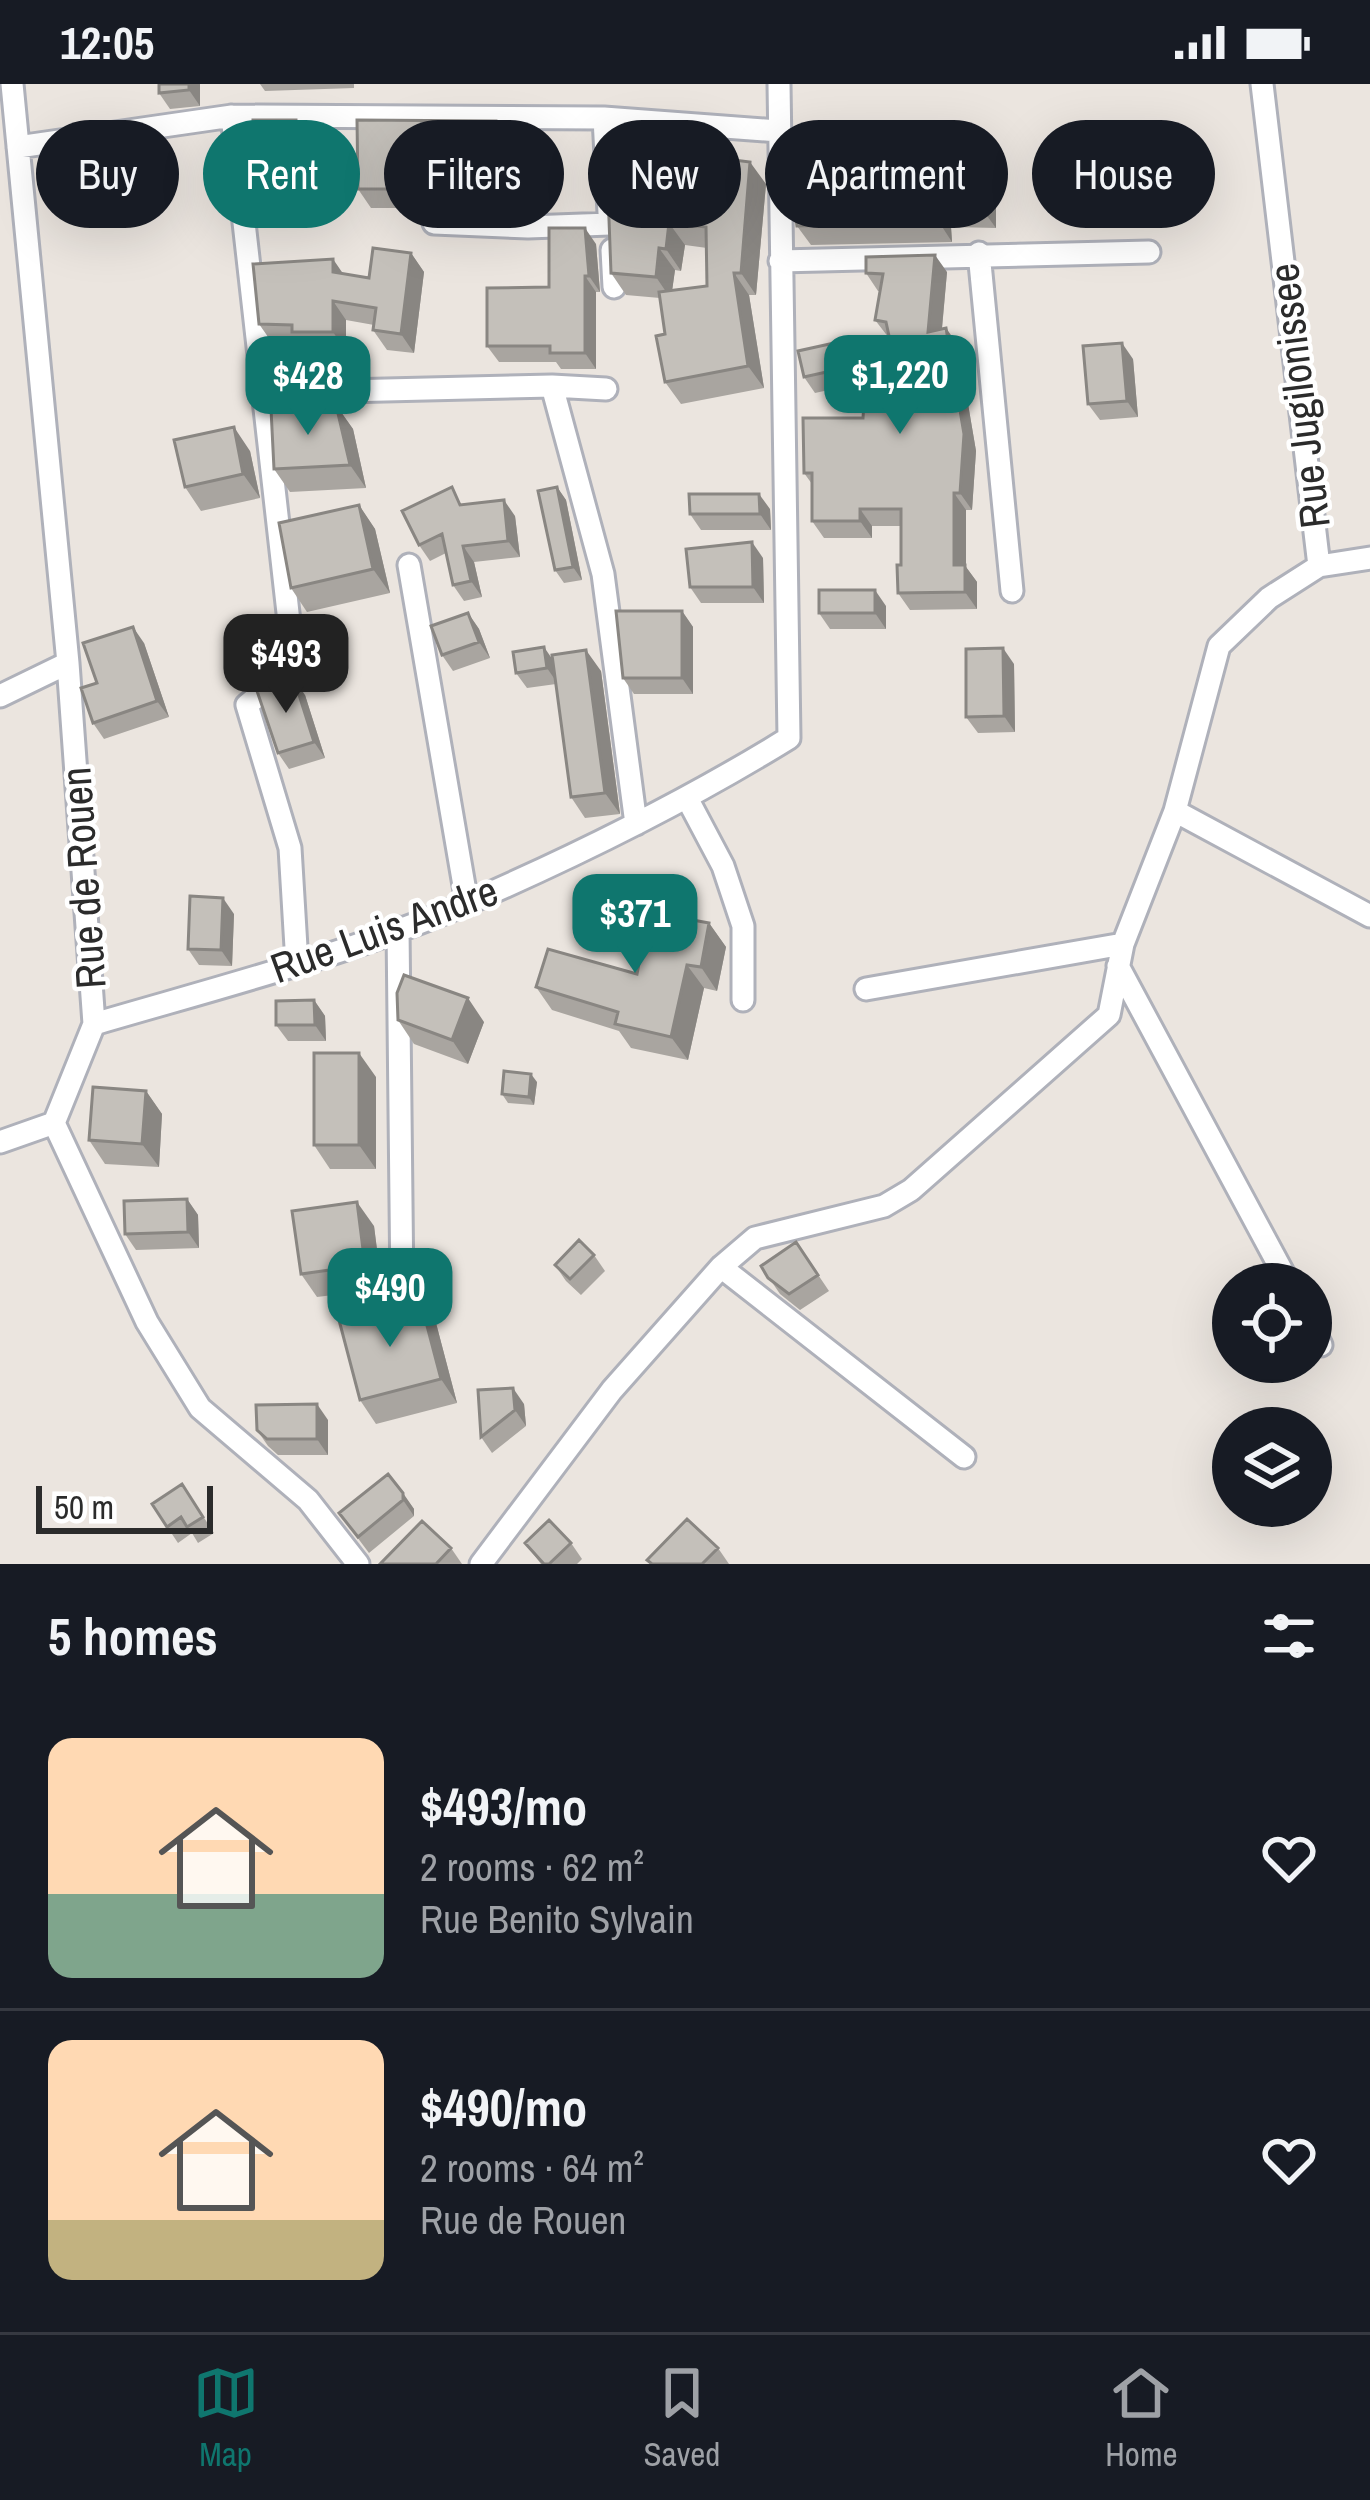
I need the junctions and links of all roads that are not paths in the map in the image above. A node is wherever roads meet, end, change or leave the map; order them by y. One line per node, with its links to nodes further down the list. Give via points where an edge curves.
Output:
1 (12, 84): 7 (street, Rue de Rouen)
2 (779, 84): 6 (street)
3 (1262, 84): 21 (street, Rue Jugilonissee)
4 (232, 116): 5 (street); 9 (street); 18 (street)
5 (604, 118): 8 (street)
6 (778, 120)
7 (6, 122): 9 (street, Rue de Rouen)
8 (765, 130)
9 (18, 147): 23 (street, Rue de Rouen)
10 (610, 228): 15 (street)
11 (779, 228): 14 (street)
12 (1149, 252): 13 (street)
13 (979, 253): 14 (street); 22 (street)
14 (780, 261): 25 (street, Rue Luis Andre, via 789,738)
15 (614, 287)
16 (552, 386): 17 (street); 18 (street); 27 (street, via 603,574)
17 (606, 389)
18 (261, 393): 32 (street, via 294,666 247,705 290,848)
19 (1370, 558): 21 (street)
20 (409, 565): 28 (street)
21 (1319, 566): 26 (street, via 1269,598 1219,646)
22 (1012, 591)
23 (68, 663): 24 (street); 35 (street, Rue de Rouen)
24 (0, 697)
25 (688, 800): 27 (street, Rue Luis Andre); 34 (street, via 743,926)
26 (1174, 811): 29 (street); 31 (street)
27 (636, 824): 28 (street, Rue Luis Andre)
28 (467, 903): 30 (street, Rue Luis Andre)
29 (1370, 916)
30 (398, 928): 32 (street, Rue Luis Andre); 40 (street)
31 (1120, 955): 33 (street); 38 (street); 39 (street, via 1109,1015 911,1190 884,1206 755,1238)
32 (297, 964): 35 (street, Rue Luis Andre)
33 (866, 989)
34 (742, 1000)
35 (94, 1024): 36 (street, Rue de Rouen)
36 (54, 1123): 37 (street); 42 (street, via 147,1322 200,1408 308,1500)
37 (0, 1142)
38 (1277, 1263)
39 (721, 1267): 41 (street); 43 (street, via 612,1390)
40 (402, 1293)
41 (964, 1457)
42 (358, 1564)
43 (481, 1564)

